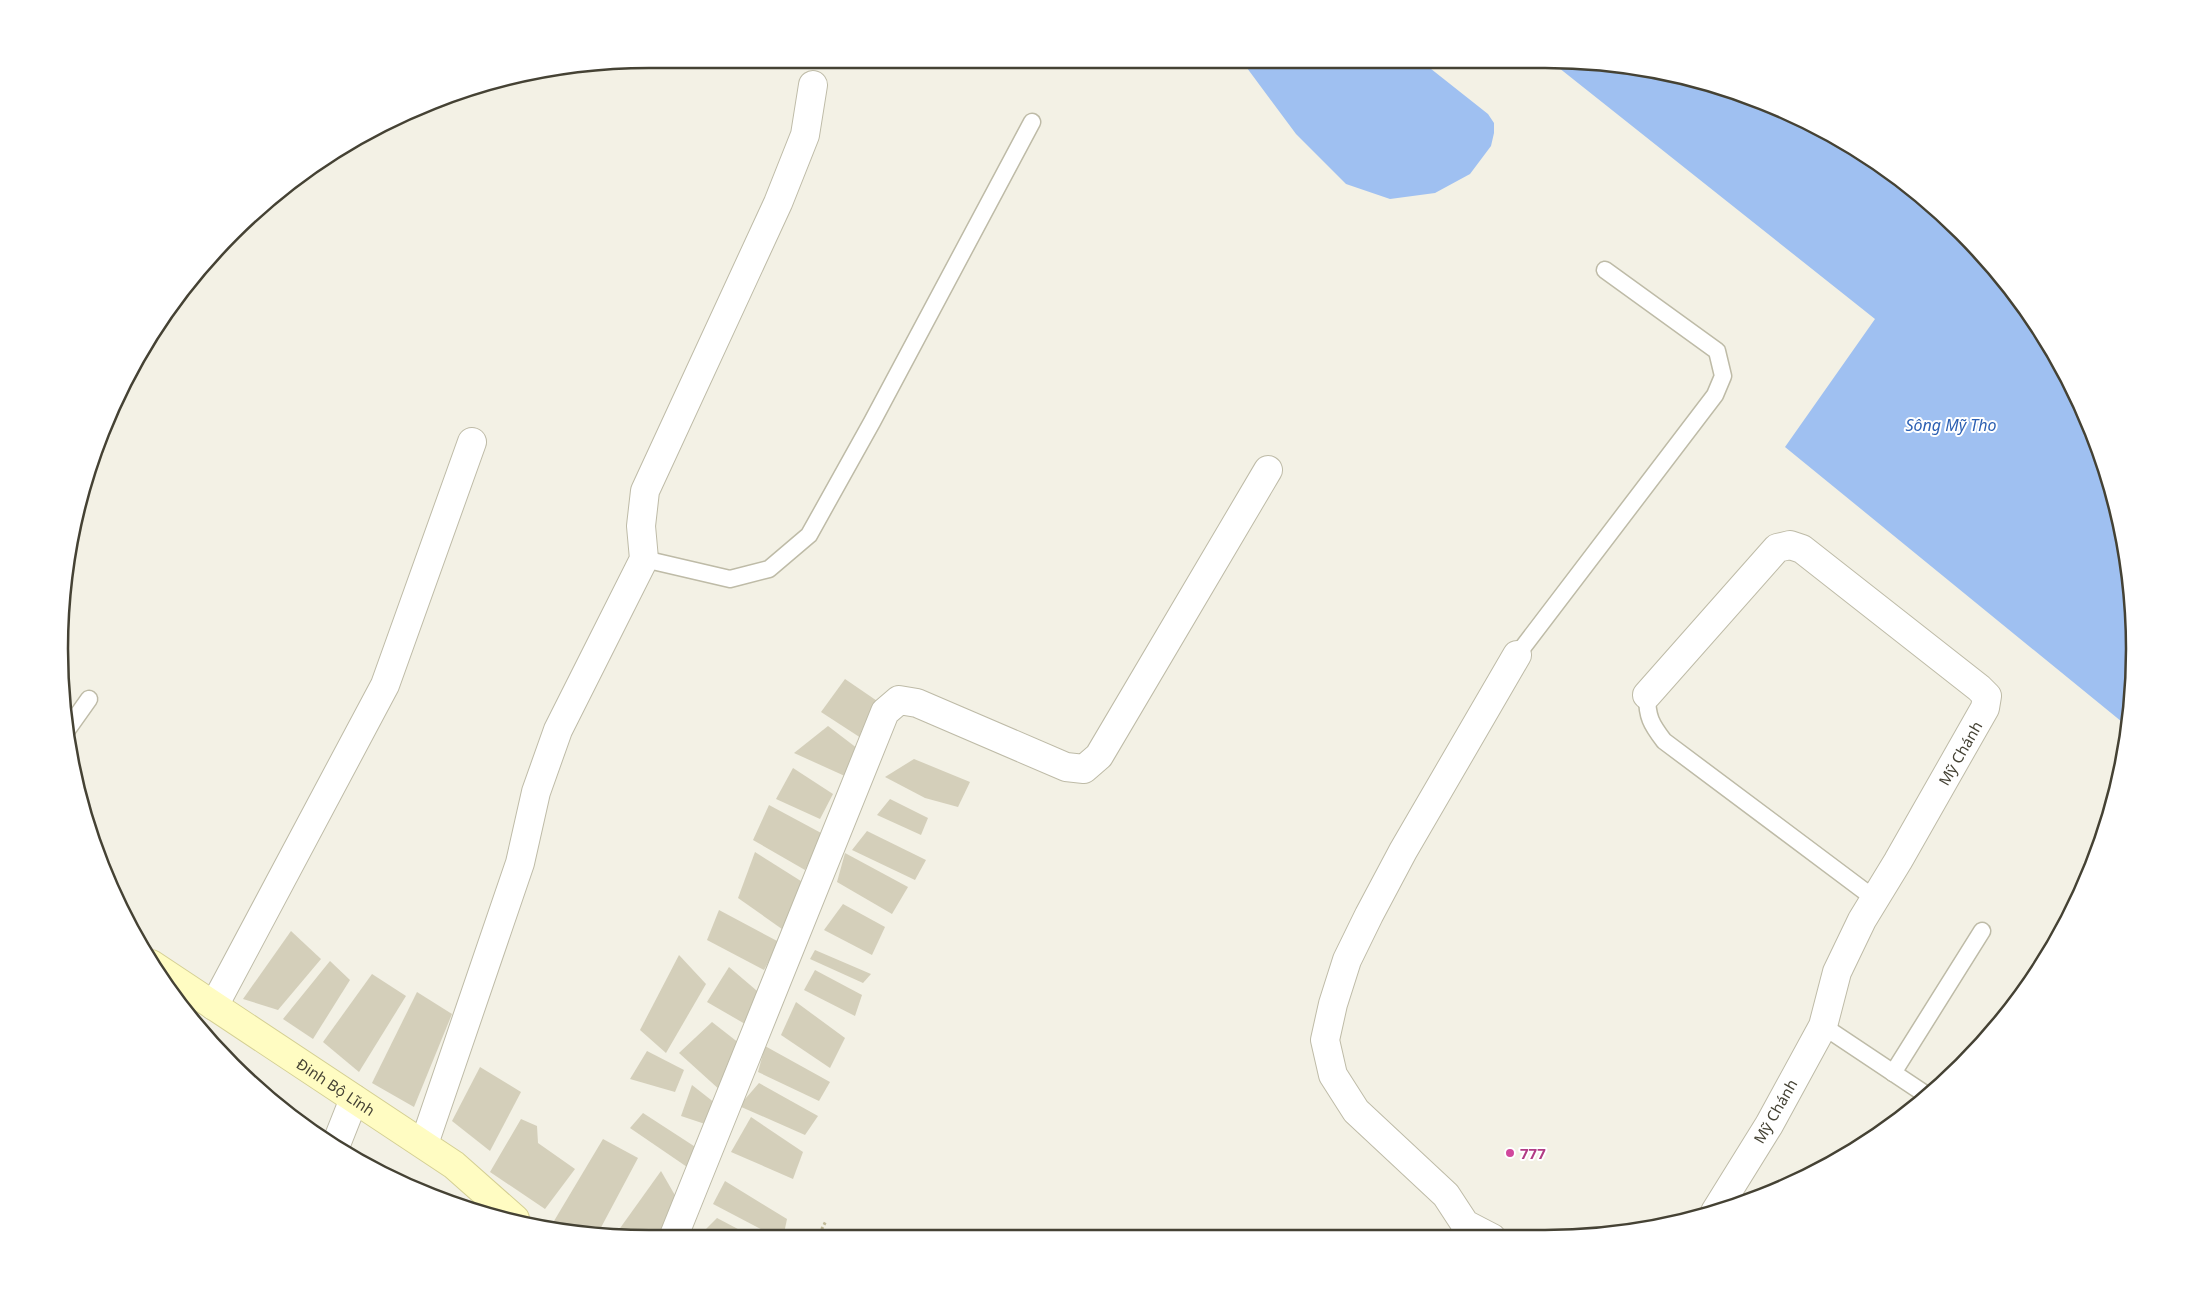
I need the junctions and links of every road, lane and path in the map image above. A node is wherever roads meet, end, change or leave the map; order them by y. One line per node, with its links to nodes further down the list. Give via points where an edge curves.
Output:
1 (813, 85): 6 (street, via 805,135 778,203 645,491 640,526)
2 (1032, 122): 6 (lane, via 809,535 769,569 730,579)
3 (1605, 270): 7 (lane, via 1717,352 1723,376 1715,395)
4 (472, 442): 14 (street, via 385,685)
5 (1268, 470): 24 (street, via 1099,756 1084,769 1066,767 917,703 899,700 886,712)
6 (644, 558): 20 (street, via 558,730 536,792 520,863)
7 (1517, 655): 26 (street, via 1403,851 1347,960 1325,1040 1334,1075 1356,1111 1446,1195 1466,1224)
8 (1648, 695): 11 (lane, via 1652,727 1664,741); 11 (street, Mỹ Chánh, via 1777,548 1790,545 1802,549 1979,688 1987,696 1985,708)
9 (89, 699): 10 (lane)
10 (72, 723)
11 (1875, 899): 15 (street, Mỹ Chánh, via 1837,972)
12 (1982, 930): 16 (lane)
13 (169, 976): 14 (main road, Đinh Bộ Lĩnh)
14 (214, 1006): 18 (main road, Đinh Bộ Lĩnh)
15 (1823, 1026): 16 (lane); 21 (street, Mỹ Chánh)
16 (1893, 1073): 17 (lane)
17 (1921, 1091)
18 (354, 1099): 19 (street); 20 (main road, Đinh Bộ Lĩnh)
19 (338, 1140)
20 (424, 1144): 22 (main road, Đinh Bộ Lĩnh, via 454,1165)
21 (1722, 1203)
22 (508, 1213)
23 (826, 1221): 25 (path)
24 (676, 1230)
25 (821, 1230)
26 (1477, 1230)

